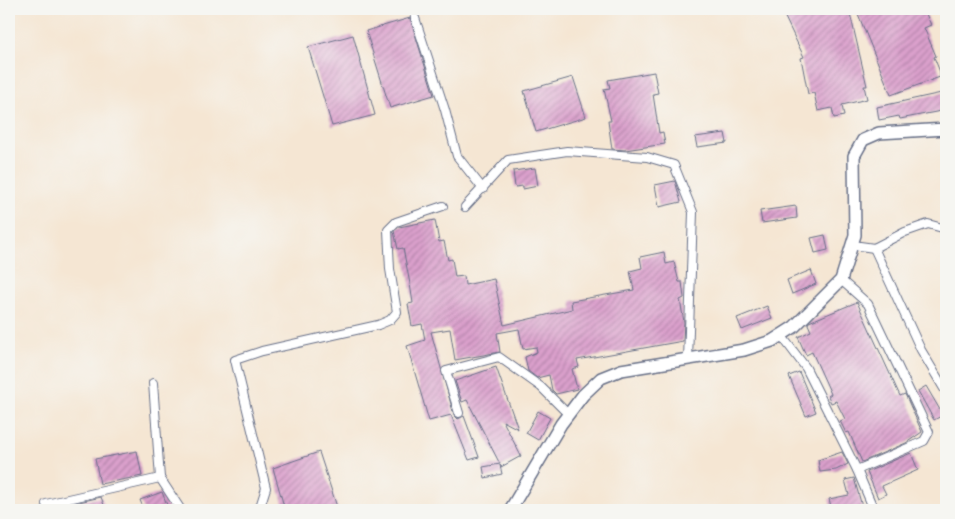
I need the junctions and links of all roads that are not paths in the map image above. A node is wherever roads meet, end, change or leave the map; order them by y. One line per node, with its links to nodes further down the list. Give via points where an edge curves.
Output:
1 (415, 18): 3 (street, via 457,156)
2 (946, 129): 7 (main road, via 880,133 863,140 854,156)
3 (482, 189): 5 (street); 11 (street, via 508,160 567,151 647,157 674,165 693,212)
4 (443, 206): 20 (street, via 396,222 388,230 397,312 390,320 236,360 266,488)
5 (465, 208)
6 (946, 229): 8 (street, via 928,224)
7 (853, 245): 8 (street); 9 (main road)
8 (874, 248): 13 (street, via 921,350)
9 (842, 280): 10 (main road, via 794,327); 16 (street, via 868,304 929,432 924,441)
10 (781, 335): 11 (main road, via 744,350); 16 (street, via 806,368)
11 (688, 360): 15 (main road, via 621,370 601,378)
12 (153, 383): 17 (street)
13 (946, 392)
14 (459, 413): 15 (street, via 446,371 499,357 540,387)
15 (568, 414): 21 (main road)
16 (856, 470): 22 (street)
17 (160, 478): 18 (street, via 46,504); 19 (street)
18 (49, 510)
19 (181, 510)
20 (259, 510)
21 (510, 510)
22 (874, 510)

